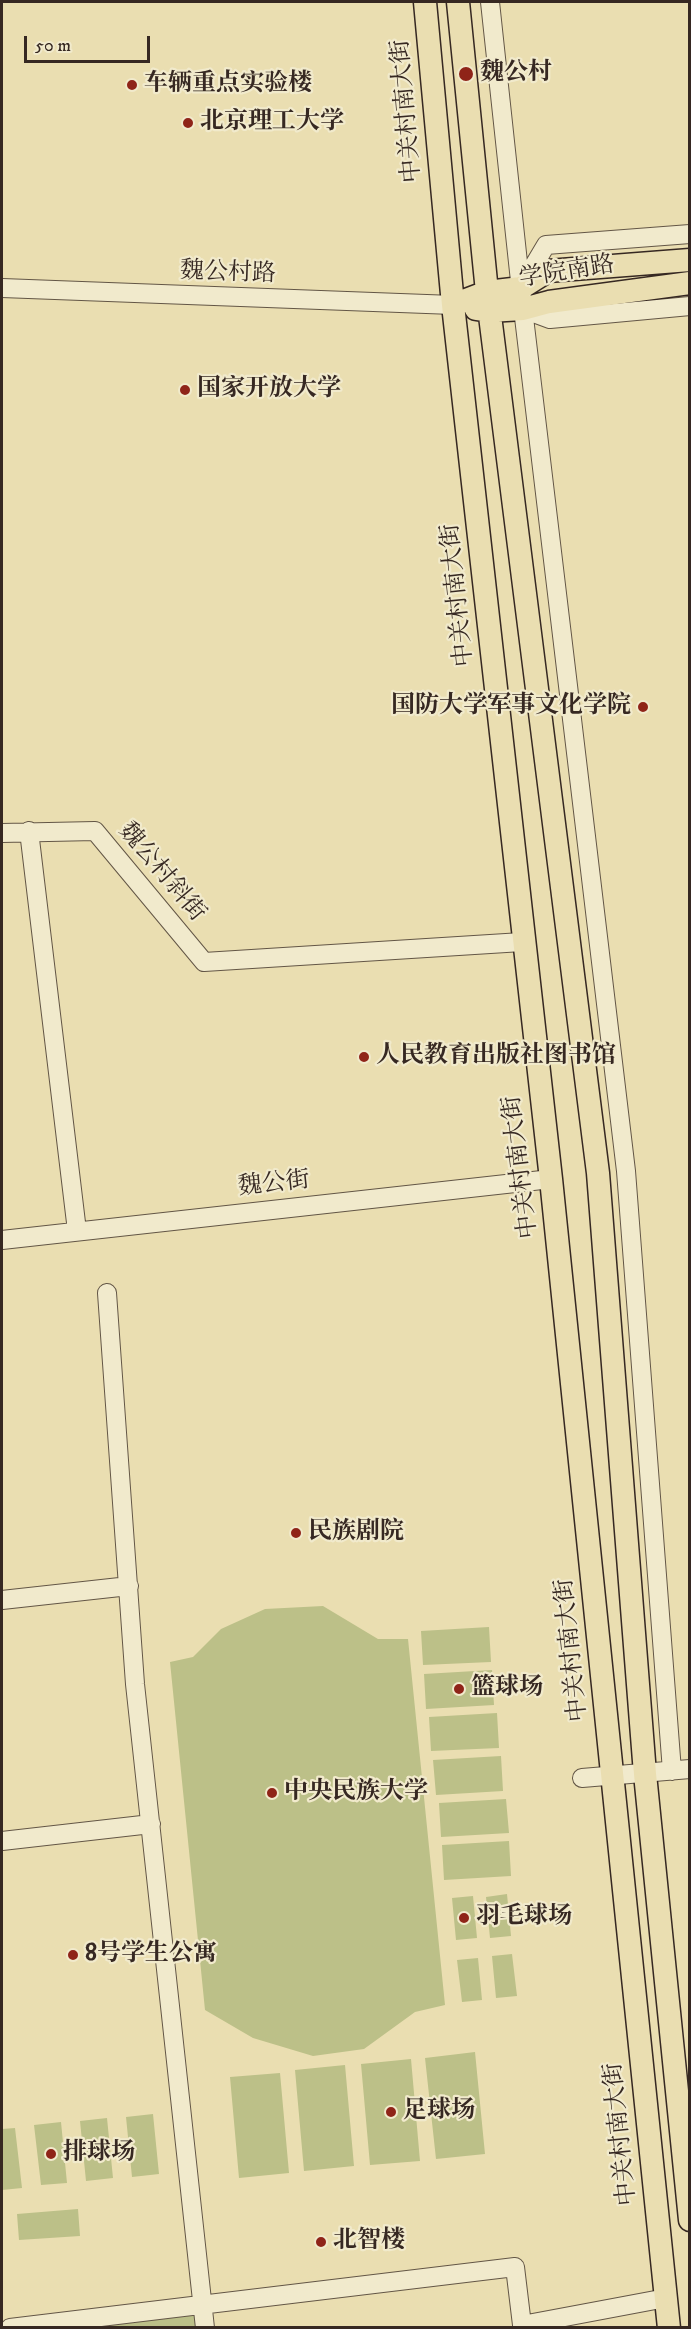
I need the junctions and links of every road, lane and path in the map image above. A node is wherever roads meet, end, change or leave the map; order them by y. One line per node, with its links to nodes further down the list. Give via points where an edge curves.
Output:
1 (425, 2): 10 (main road, 中关村南大街)
2 (458, 2): 9 (main road)
3 (490, 2): 8 (street)
4 (690, 234): 8 (street, via 546,245)
5 (690, 260): 8 (main road, 学院南路, via 548,271)
6 (690, 283): 8 (main road, 学院南路, via 549,302)
7 (2, 288): 10 (street, 魏公村路)
8 (522, 298): 9 (main road, 学院南路); 11 (street, via 550,319); 21 (street, via 626,1171)
9 (488, 301): 10 (main road, 学院南路); 22 (main road, via 598,1173)
10 (453, 305): 14 (main road, 中关村南大街, via 500,711)
11 (690, 306)
12 (30, 831): 13 (street, 魏公村斜街); 14 (street, 魏公村斜街, via 95,831 204,962); 16 (street)
13 (2, 833)
14 (522, 942): 15 (main road, 中关村南大街)
15 (551, 1179): 16 (street, 魏公街); 23 (main road, 中关村南大街)
16 (76, 1231): 17 (street, 魏公街)
17 (2, 1240)
18 (107, 1293): 19 (street)
19 (129, 1586): 20 (street); 25 (street, via 135,1684)
20 (2, 1600)
21 (681, 1770): 22 (street)
22 (645, 1774): 23 (street); 27 (main road)
23 (613, 1775): 24 (street); 28 (main road, 中关村南大街)
24 (582, 1778)
25 (152, 1824): 26 (street); 29 (street)
26 (2, 1841)
27 (690, 2220)
28 (666, 2298): 30 (street); 33 (main road, 中关村南大街)
29 (203, 2304): 30 (street, via 514,2267); 31 (street); 32 (street)
30 (522, 2326)
31 (10, 2328)
32 (205, 2328)
33 (669, 2328)

